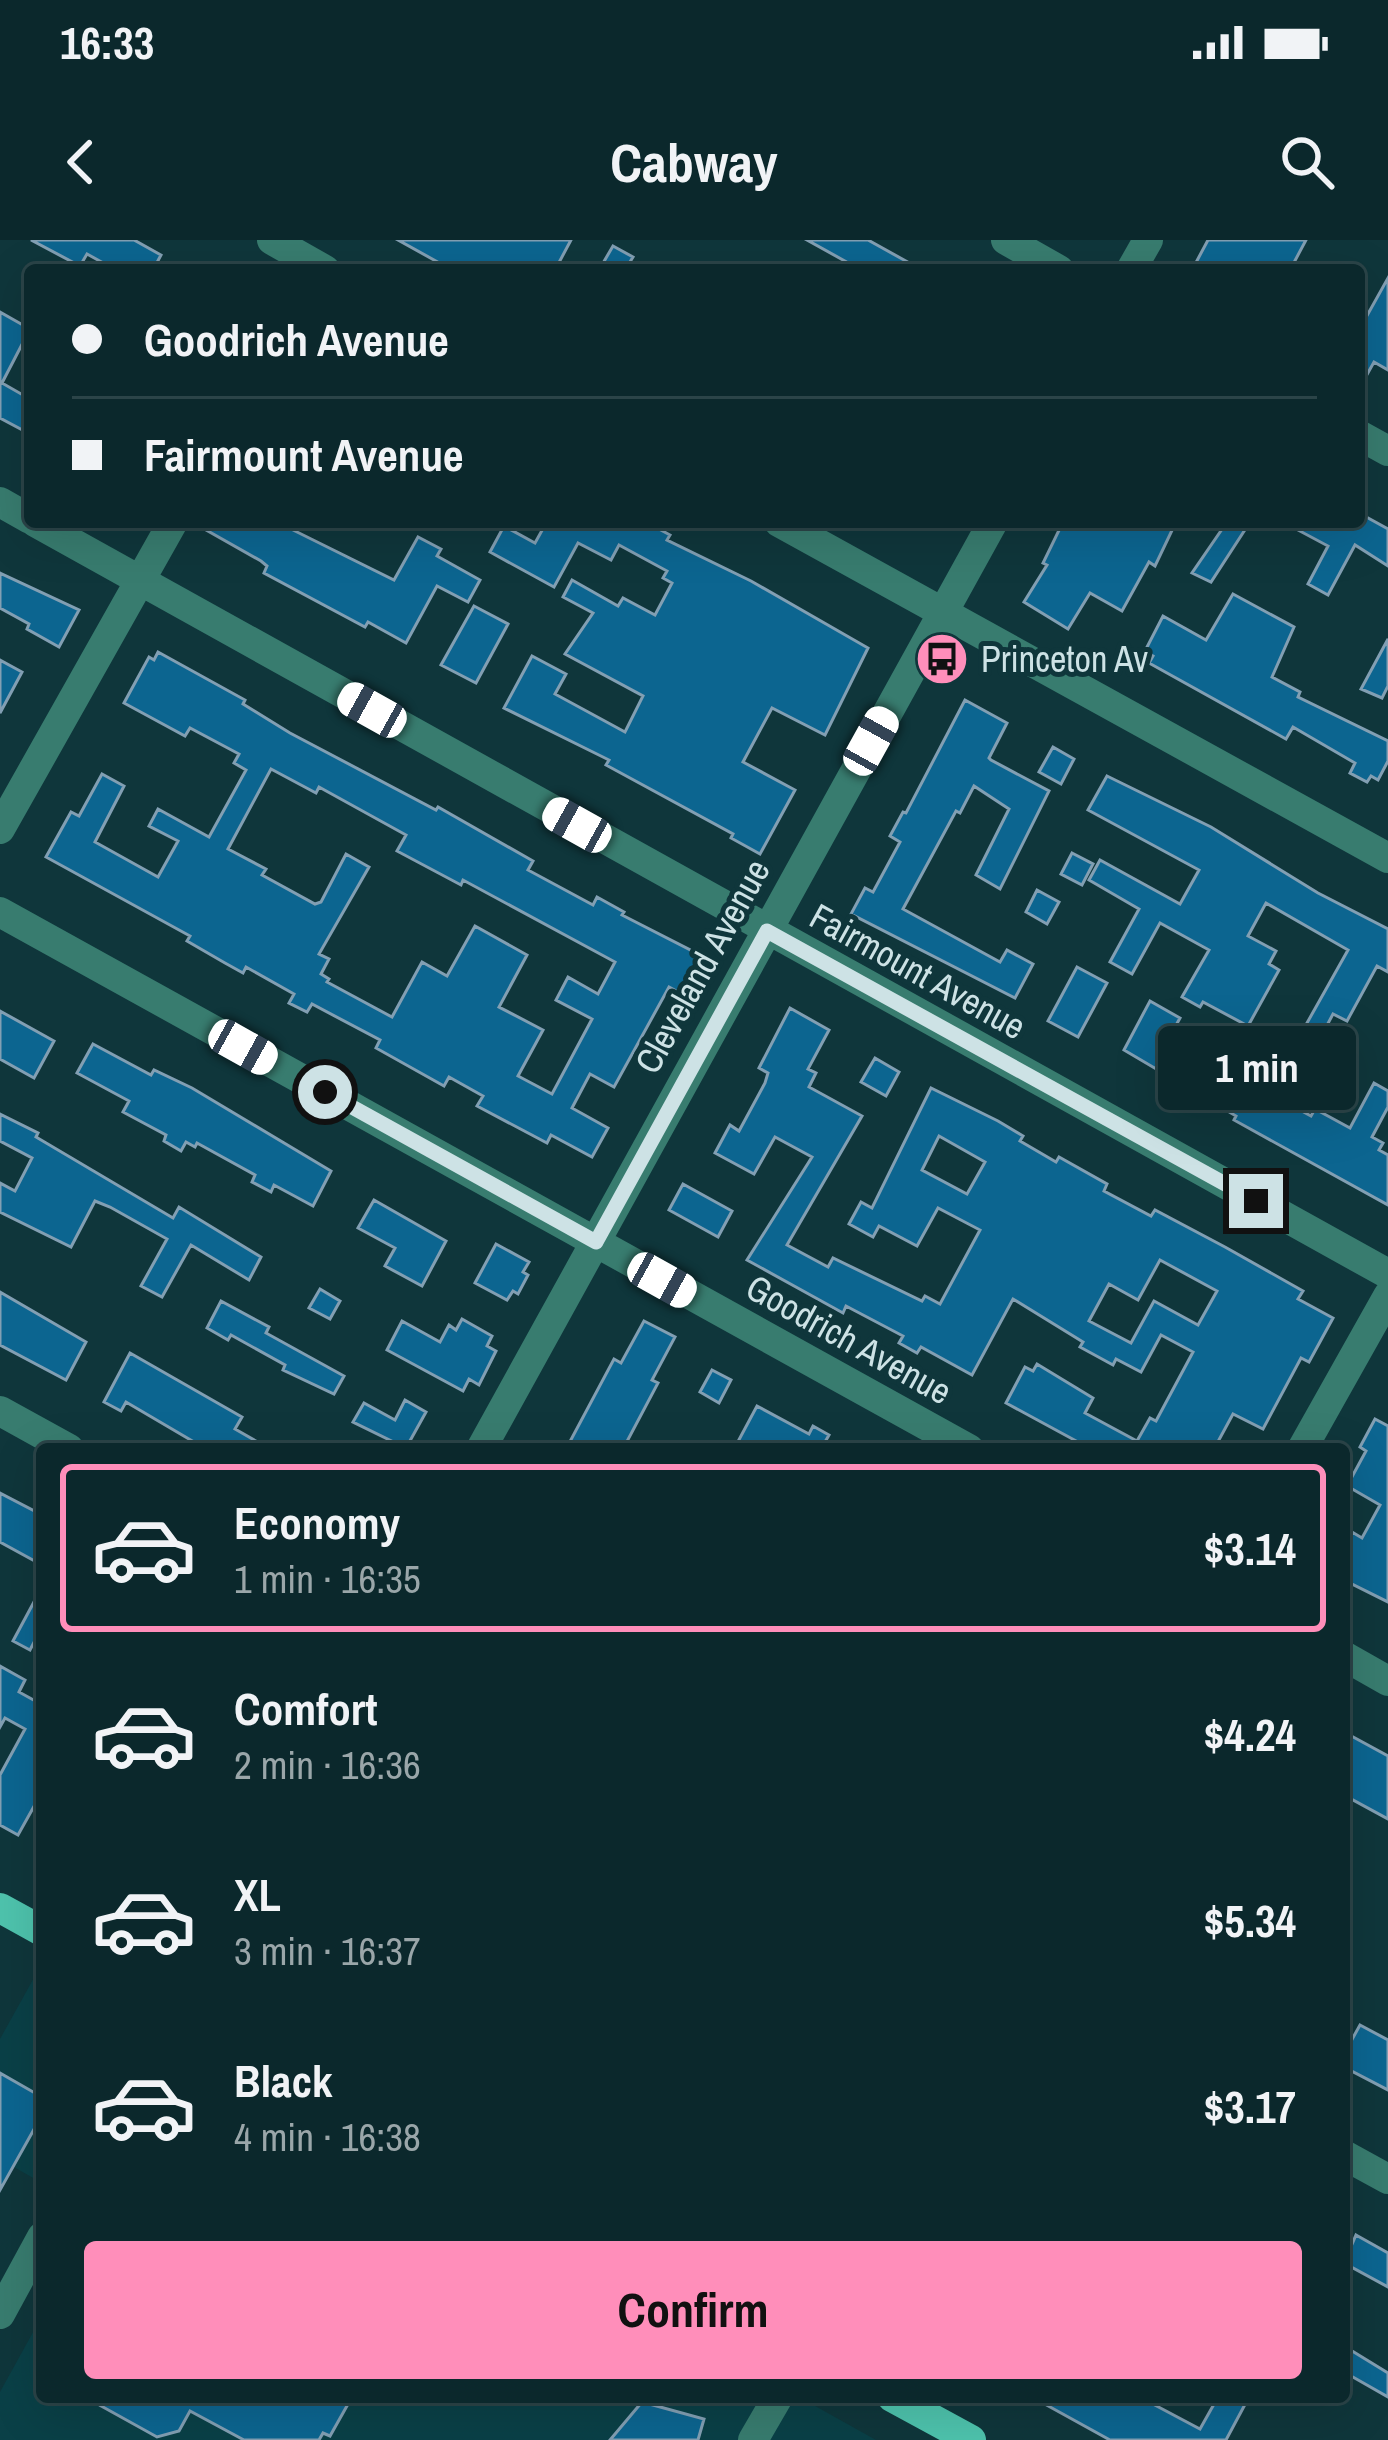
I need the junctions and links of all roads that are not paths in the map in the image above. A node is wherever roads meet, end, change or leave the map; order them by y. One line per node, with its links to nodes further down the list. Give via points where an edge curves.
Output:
1 (272, 240): 3 (street)
2 (1006, 240): 4 (street)
3 (311, 264)
4 (1048, 264)
5 (47, 528): 9 (street, Fairmount Avenue)
6 (170, 528): 9 (street)
7 (790, 528): 10 (street)
8 (990, 528): 10 (street, Cleveland Avenue)
9 (142, 582): 11 (street); 14 (street, Fairmount Avenue)
10 (943, 613): 12 (street); 14 (street, Cleveland Avenue)
11 (0, 829)
12 (1388, 858)
13 (0, 912): 15 (street, Goodrich Avenue)
14 (767, 931): 15 (street, Cleveland Avenue); 16 (street, Fairmount Avenue)
15 (596, 1242): 20 (street, Cleveland Avenue); 21 (street, Goodrich Avenue)
16 (1388, 1274)
17 (1388, 1297): 22 (street)
18 (0, 1411): 19 (street)
19 (58, 1443)
20 (484, 1443)
21 (958, 1443)
22 (1304, 1443)
23 (1350, 1659): 24 (street)
24 (1388, 1681)
25 (0, 1908): 26 (main road)
26 (36, 1928)
27 (1350, 2158): 28 (street)
28 (1388, 2179)
29 (36, 2248): 30 (street)
30 (0, 2314)
31 (775, 2403): 33 (street)
32 (903, 2403): 34 (main road)
33 (754, 2440)
34 (971, 2440)

